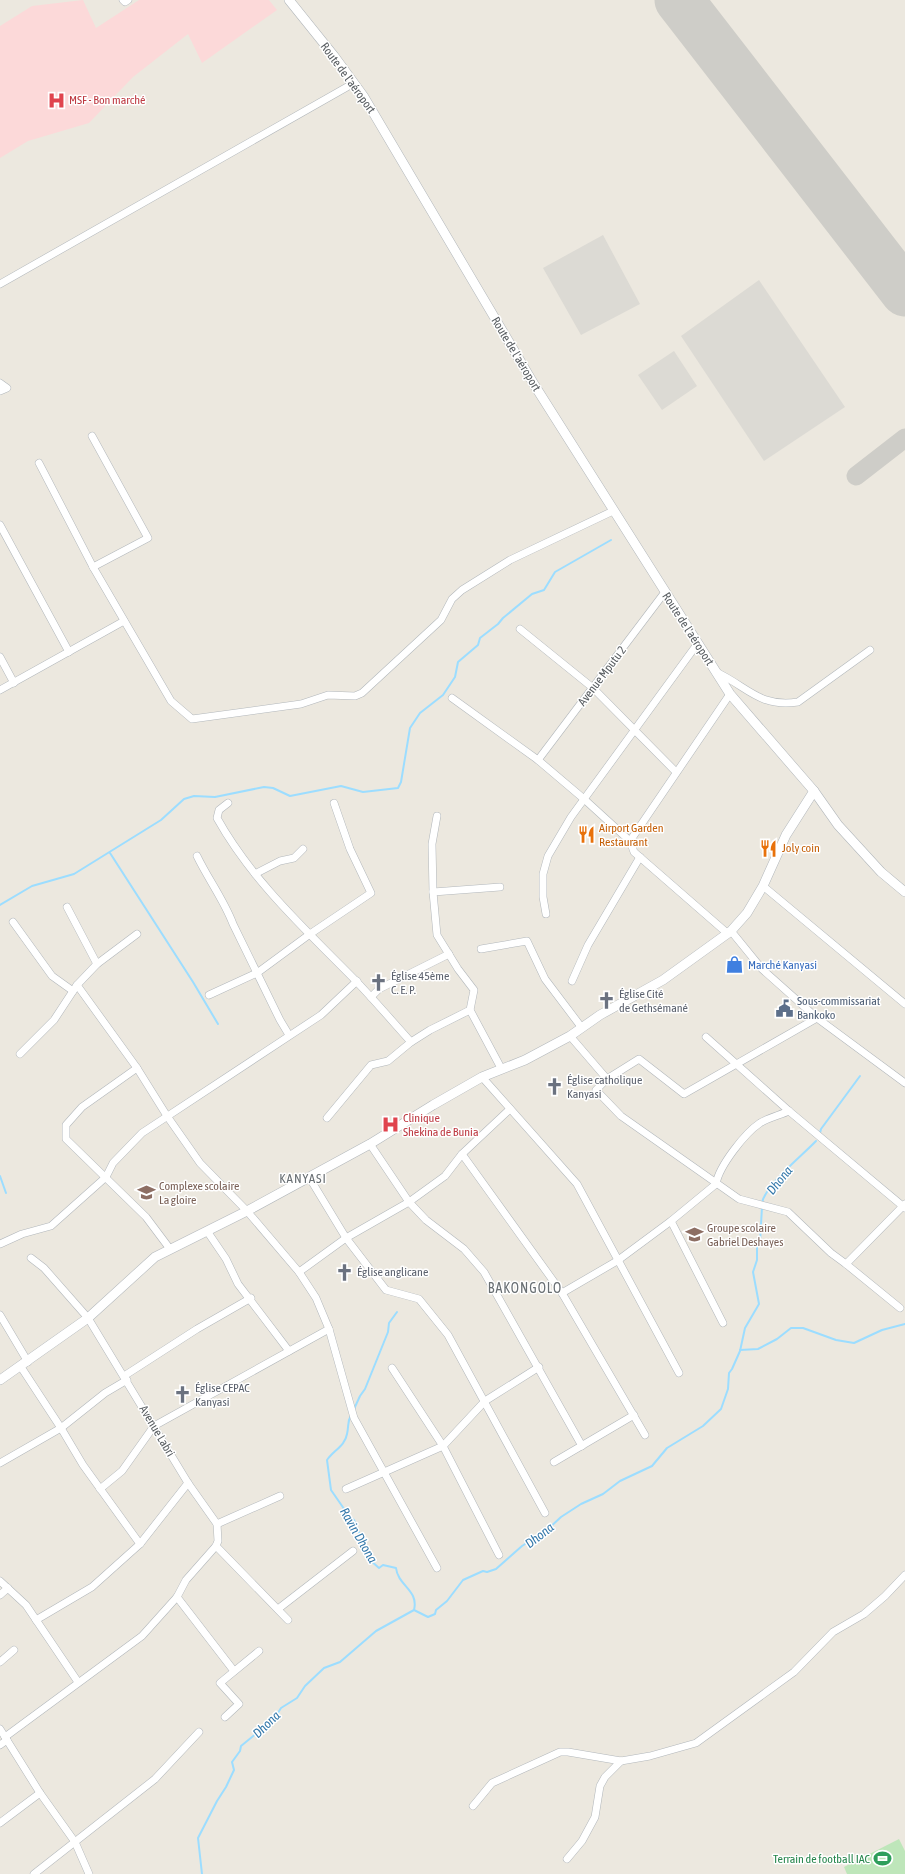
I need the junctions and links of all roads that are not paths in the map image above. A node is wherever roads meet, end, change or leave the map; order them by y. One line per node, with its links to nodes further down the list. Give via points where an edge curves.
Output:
1 (123, 0): 2 (street)
2 (128, 0)
3 (289, 0): 4 (street, Route de l'aéroport)
4 (354, 83): 5 (street); 10 (street, Route de l'aéroport, via 535,386)
5 (0, 284)
6 (0, 383): 7 (street, via 7,388)
7 (0, 391)
8 (92, 436): 12 (street, via 148,538)
9 (39, 463): 12 (street)
10 (613, 510): 13 (street, Route de l'aéroport); 14 (street, via 510,560 462,590 452,599 441,620 370,686 355,696 328,695 301,704 192,719 171,701)
11 (0, 525): 18 (street)
12 (93, 567): 14 (street)
13 (665, 592): 16 (street, Route de l'aéroport); 22 (street, Avenue Mputu 2)
14 (124, 621): 18 (street)
15 (520, 629): 22 (street)
16 (698, 644): 20 (street, Route de l'aéroport); 26 (street)
17 (870, 650): 20 (street, via 798,702 785,704 766,701)
18 (69, 652): 21 (street)
19 (0, 657): 21 (street)
20 (716, 672): 24 (street, Route de l'aéroport)
21 (14, 683): 23 (street)
22 (593, 688): 26 (street); 27 (street, Avenue Mputu 2)
23 (0, 690)
24 (730, 694): 28 (street); 29 (street, Route de l'aéroport)
25 (452, 698): 27 (street)
26 (635, 729): 28 (street); 30 (street)
27 (538, 760): 30 (street)
28 (676, 772): 34 (street)
29 (814, 791): 39 (street, via 786,836); 42 (street, Route de l'aéroport, via 838,825 881,872)
30 (584, 799): 34 (street); 44 (street, via 548,856 543,874 542,897)
31 (228, 803): 38 (street, via 219,810 217,818 231,844)
32 (334, 803): 48 (street, via 350,849 372,893)
33 (437, 816): 41 (street, via 432,844)
34 (630, 841): 37 (street, via 634,852)
35 (303, 849): 38 (street, via 294,858 280,861)
36 (197, 856): 52 (street, via 227,909)
37 (640, 857): 46 (street); 54 (street, via 588,945)
38 (255, 874): 48 (street)
39 (763, 886): 46 (street, via 747,913); 58 (street)
40 (500, 887): 41 (street)
41 (433, 892): 50 (street, via 437,935)
42 (905, 893)
43 (67, 907): 51 (street)
44 (546, 914)
45 (13, 922): 55 (street, via 52,976)
46 (729, 932): 60 (street, via 762,969); 61 (street, via 663,980 606,1011)
47 (136, 934): 51 (street)
48 (310, 934): 52 (street); 53 (street)
49 (481, 949): 61 (street, via 527,942 545,979)
50 (449, 954): 57 (street, via 379,989); 59 (street, via 474,990)
51 (97, 964): 55 (street)
52 (257, 973): 56 (street); 62 (street)
53 (357, 981): 57 (street); 62 (street, via 322,1015)
54 (572, 981)
55 (75, 988): 66 (street, via 54,1020); 68 (street)
56 (208, 996)
57 (371, 997): 65 (street)
58 (905, 1004)
59 (470, 1010): 65 (street); 69 (street)
60 (817, 1018): 67 (street); 72 (street)
61 (582, 1028): 63 (street)
62 (289, 1035): 75 (street)
63 (570, 1036): 69 (street, via 525,1060); 71 (street)
64 (706, 1037): 67 (street)
65 (411, 1042): 76 (street, via 388,1061 371,1065)
66 (20, 1054)
67 (737, 1063): 71 (street, via 684,1094 639,1059); 74 (street)
68 (137, 1068): 75 (street); 79 (street, via 82,1107 66,1125 66,1139)
69 (501, 1068): 70 (street)
70 (482, 1077): 73 (street); 77 (street)
71 (607, 1079): 81 (street, via 596,1090 621,1116)
72 (905, 1083)
73 (510, 1109): 78 (street); 91 (street, via 577,1184)
74 (789, 1111): 81 (street, via 761,1123 746,1135 717,1175); 83 (street)
75 (167, 1116): 79 (street, via 142,1133 113,1163); 84 (street, via 200,1162)
76 (327, 1118)
77 (370, 1144): 80 (street); 82 (street)
78 (462, 1154): 82 (street, via 445,1176); 94 (street)
79 (106, 1177): 88 (street, via 52,1226 22,1234); 89 (street, via 146,1217)
80 (309, 1177): 84 (street); 87 (street)
81 (716, 1184): 85 (street); 92 (street, via 740,1199 788,1212)
82 (409, 1202): 87 (street); 103 (street, via 426,1220 464,1249 484,1272)
83 (904, 1206): 92 (street)
84 (247, 1211): 86 (street); 93 (street)
85 (671, 1221): 91 (street); 99 (street)
86 (207, 1231): 89 (street); 95 (street, via 226,1259 238,1284)
87 (346, 1238): 93 (street); 108 (street, via 386,1290 419,1299 448,1335)
88 (0, 1244)
89 (170, 1250): 98 (street, via 155,1257)
90 (31, 1258): 98 (street, Avenue Labri, via 44,1268)
91 (617, 1261): 94 (street); 105 (street)
92 (846, 1264): 96 (street)
93 (299, 1272): 100 (street, via 316,1298)
94 (562, 1293): 109 (street)
95 (251, 1298): 101 (street); 106 (street, via 197,1329)
96 (900, 1308)
97 (0, 1315): 102 (street)
98 (88, 1318): 102 (street); 106 (street, Avenue Labri)
99 (723, 1323)
100 (329, 1329): 101 (street); 117 (street, via 354,1418)
101 (289, 1351): 110 (street)
102 (25, 1364): 107 (street); 111 (street)
103 (539, 1367): 108 (street); 114 (street)
104 (392, 1368): 113 (street)
105 (679, 1373)
106 (126, 1378): 110 (street, Avenue Labri); 111 (street)
107 (0, 1380)
108 (485, 1401): 113 (street); 122 (street)
109 (634, 1415): 112 (street); 114 (street)
110 (154, 1426): 118 (street, Avenue Labri); 119 (street, via 122,1471)
111 (61, 1428): 116 (street); 119 (street)
112 (645, 1436)
113 (443, 1446): 117 (street); 127 (street)
114 (582, 1446): 115 (street)
115 (554, 1462)
116 (0, 1463)
117 (384, 1472): 120 (street); 128 (street)
118 (188, 1483): 123 (street, Avenue Labri); 124 (street)
119 (100, 1489): 124 (street)
120 (346, 1489)
121 (280, 1496): 123 (street)
122 (545, 1513)
123 (217, 1524): 125 (street)
124 (140, 1544): 135 (street, via 92,1587)
125 (216, 1546): 133 (street, via 186,1580); 134 (street)
126 (353, 1551): 134 (street)
127 (499, 1555)
128 (437, 1568)
129 (905, 1575): 147 (street, via 864,1614 833,1632 794,1672 696,1743)
130 (0, 1581): 131 (street)
131 (8, 1588): 132 (street); 135 (street, via 26,1605)
132 (0, 1595)
133 (176, 1597): 140 (street); 141 (street, via 142,1636)
134 (278, 1609): 136 (street)
135 (36, 1620): 141 (street)
136 (288, 1620)
137 (14, 1650): 139 (street)
138 (259, 1651): 140 (street)
139 (0, 1662)
140 (234, 1671): 142 (street, via 220,1683 239,1704)
141 (78, 1682): 145 (street)
142 (225, 1717)
143 (0, 1729): 145 (street)
144 (199, 1732): 151 (street, via 155,1779)
145 (6, 1739): 146 (street); 148 (street)
146 (0, 1745)
147 (621, 1761): 149 (street, via 560,1752 492,1783); 152 (street, via 600,1786 596,1817 582,1841)
148 (40, 1792): 150 (street); 151 (street)
149 (473, 1806)
150 (0, 1823)
151 (76, 1842): 153 (street); 154 (street)
152 (567, 1859)
153 (34, 1874)
154 (89, 1874)

